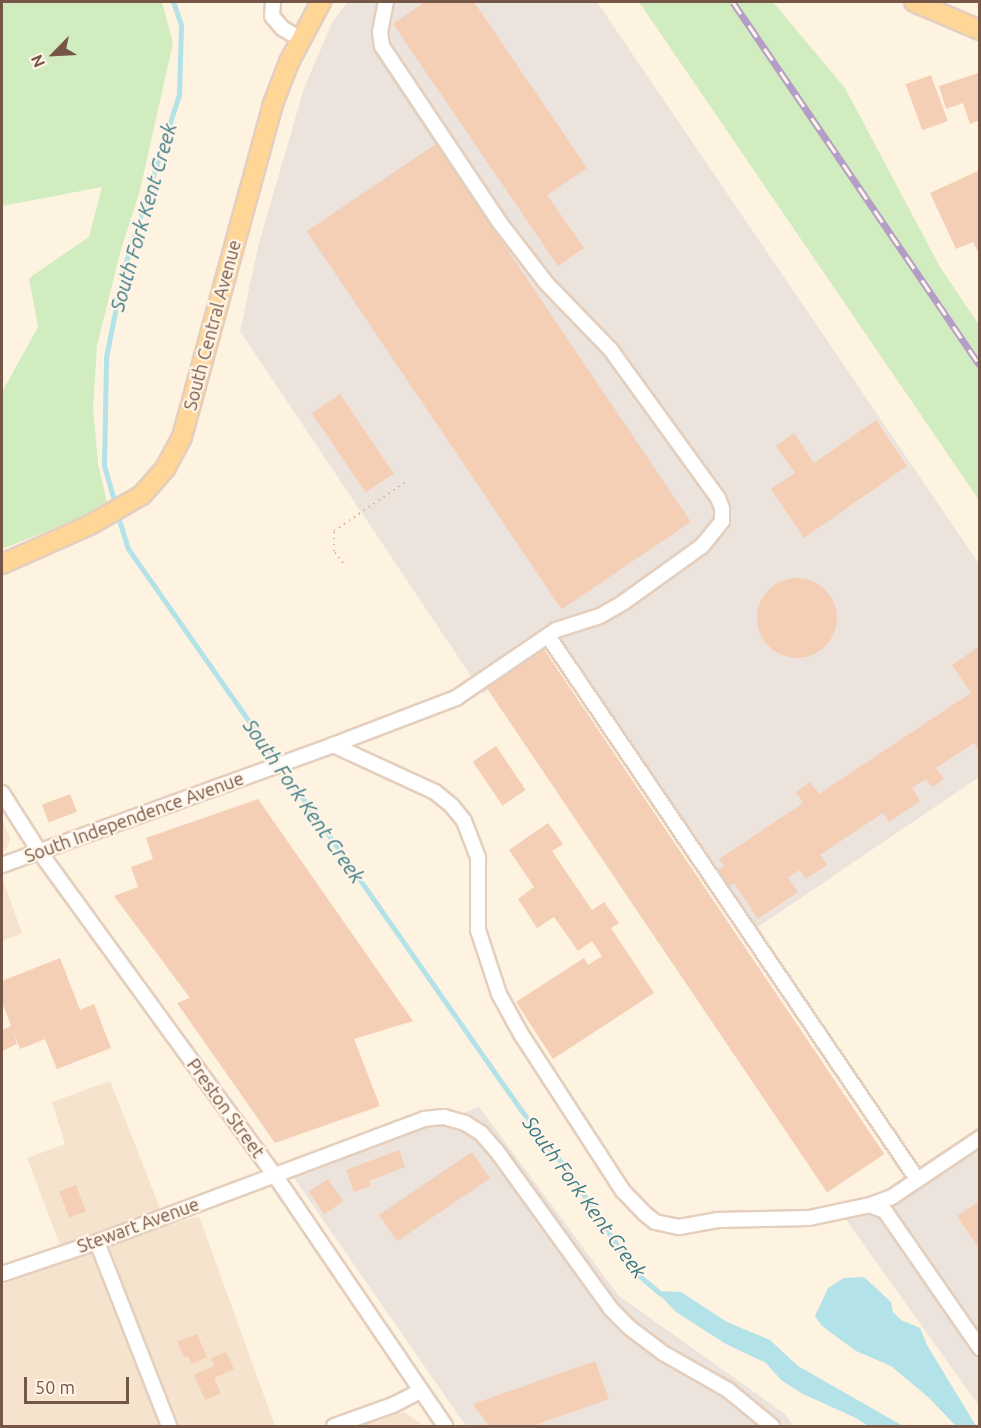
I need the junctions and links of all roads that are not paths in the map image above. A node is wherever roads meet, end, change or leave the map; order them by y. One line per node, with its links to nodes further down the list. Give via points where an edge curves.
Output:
1 (273, 2): 6 (street, via 272,16)
2 (321, 2): 6 (main road, South Central Avenue)
3 (386, 2): 8 (street, South Independence Avenue, via 380,32 382,46 500,223 547,284 611,350 722,508 722,521 715,534 664,575 600,616)
4 (914, 2): 5 (main road)
5 (980, 30)
6 (300, 39): 7 (main road, South Central Avenue, via 273,104 182,437 166,467 142,495 90,525)
7 (2, 564)
8 (548, 636): 9 (street, South Independence Avenue, via 456,698); 15 (street)
9 (333, 745): 11 (street, South Independence Avenue); 16 (street, via 435,792 464,821 478,858 478,930 499,994 624,1191 644,1213 656,1222 679,1227 717,1220 809,1218)
10 (2, 793): 11 (street, Preston Street)
11 (39, 851): 12 (street, South Independence Avenue); 14 (street, Preston Street)
12 (2, 865)
13 (980, 1137): 15 (street)
14 (274, 1174): 17 (street, Stewart Avenue); 20 (street, Preston Street); 24 (street, Stewart Avenue, via 424,1119 444,1117 465,1123 496,1149 611,1309 630,1328 663,1353 729,1390)
15 (917, 1179): 16 (street, via 892,1197)
16 (870, 1205): 19 (street, via 885,1210 896,1222)
17 (97, 1242): 18 (street, Stewart Avenue); 21 (street)
18 (2, 1274)
19 (980, 1348)
20 (420, 1391): 22 (street); 23 (street, Preston Street)
21 (169, 1426)
22 (334, 1426)
23 (445, 1426)
24 (772, 1426)

